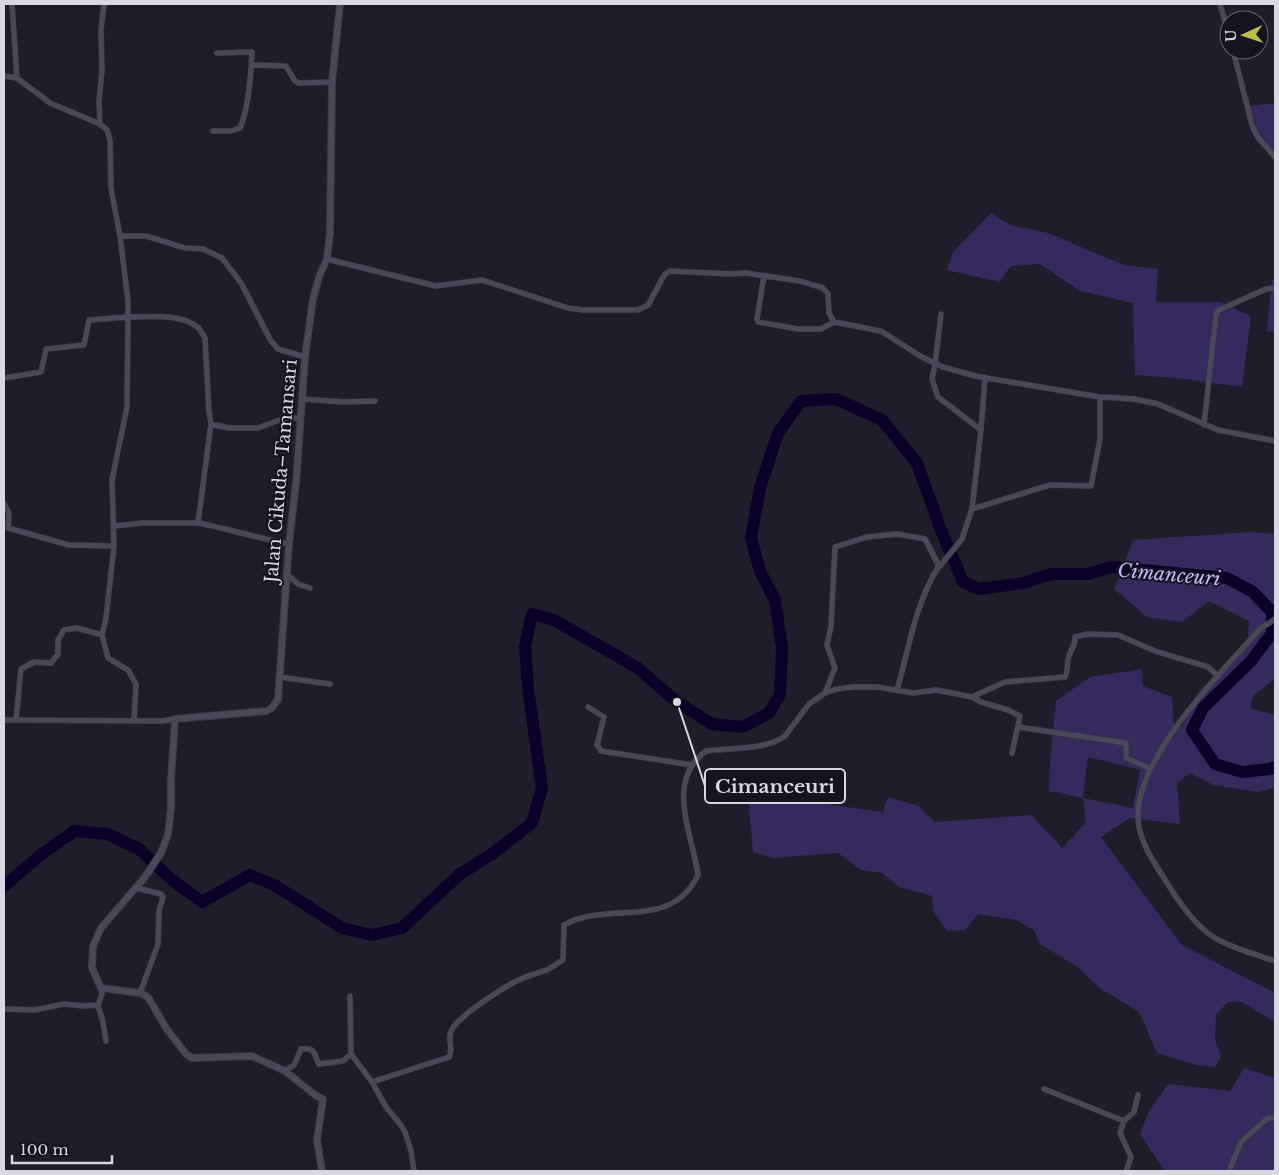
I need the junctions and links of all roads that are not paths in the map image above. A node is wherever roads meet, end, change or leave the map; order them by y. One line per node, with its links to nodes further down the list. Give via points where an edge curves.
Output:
1 (12, 4): 8 (street)
2 (104, 4): 10 (street)
3 (340, 4): 9 (street, Jalan Cikuda–Tamansari)
4 (217, 53): 6 (street, via 252,52)
5 (1236, 60): 12 (street, via 1252,125)
6 (252, 65): 9 (street, via 286,66 299,83); 11 (street, via 240,128)
7 (4, 76): 8 (street)
8 (17, 78): 10 (street, via 50,103)
9 (332, 82): 14 (street, Jalan Cikuda–Tamansari)
10 (100, 124): 13 (street, via 107,130 110,140 111,188)
11 (213, 131)
12 (1275, 157)
13 (120, 236): 18 (street); 20 (street, via 146,236 185,248 203,249 222,258 241,283 278,350)
14 (327, 258): 15 (street, via 436,286 482,280 583,310 638,310 648,305 665,274 670,271); 20 (street, Jalan Cikuda–Tamansari, via 312,299)
15 (764, 276): 19 (street, via 823,288 828,294 829,313); 19 (street, via 758,322 798,329 822,329)
16 (1275, 288): 29 (street, via 1266,289 1216,314)
17 (941, 314): 21 (street)
18 (128, 317): 23 (street, via 89,320 84,345 46,349 41,372); 28 (street, via 182,320 199,329 205,338); 35 (street, via 127,407 112,480)
19 (834, 322): 21 (street, via 881,331)
20 (305, 357): 25 (street, Jalan Cikuda–Tamansari)
21 (935, 364): 22 (street); 30 (street, via 932,379 938,397)
22 (985, 377): 24 (street); 30 (street)
23 (4, 378)
24 (1100, 397): 29 (street, via 1158,404); 33 (street, via 1100,439 1091,486 1050,485)
25 (302, 399): 26 (street); 27 (street, Jalan Cikuda–Tamansari)
26 (375, 401)
27 (301, 418): 28 (street, via 285,418 258,428 229,428); 36 (street, Jalan Cikuda–Tamansari)
28 (212, 424): 34 (street)
29 (1204, 425): 31 (street)
30 (981, 430): 33 (street)
31 (1275, 441)
32 (4, 504): 37 (street, via 9,513 8,528 69,545)
33 (972, 509): 38 (street, via 962,539)
34 (198, 523): 35 (street, via 143,522); 36 (street)
35 (114, 526): 37 (street)
36 (289, 544): 39 (street, Jalan Cikuda–Tamansari)
37 (114, 546): 44 (street)
38 (940, 566)
39 (287, 574): 41 (street, Jalan Cikuda–Tamansari); 42 (street, via 298,584)
40 (266, 578): 41 (street)
41 (287, 582): 46 (street, Jalan Cikuda–Tamansari)
42 (310, 588)
43 (1275, 619): 45 (street, via 1260,629)
44 (102, 635): 54 (street, via 77,628 64,630 58,640 58,654 51,663 34,662 21,668); 55 (street, via 108,658 128,670 136,684)
45 (1218, 676): 50 (street, via 1208,667 1118,635 1088,634 1075,637 1065,677 1005,682); 59 (street, via 1164,744)
46 (280, 677): 47 (street); 52 (street, Jalan Cikuda–Tamansari, via 278,699 266,711)
47 (330, 684)
48 (897, 690): 49 (street, via 853,687); 49 (street, via 912,631 939,566 925,539 897,534 867,537 835,547 827,645 835,668); 50 (street, via 913,693 936,690)
49 (826, 693): 58 (street, via 809,704 780,740 766,746 706,751)
50 (972, 697): 56 (street, via 1020,716)
51 (588, 707): 58 (street, via 604,717 597,745 601,751)
52 (176, 719): 55 (street); 60 (street, via 168,835 161,853)
53 (4, 720): 54 (street)
54 (16, 720): 55 (street)
55 (134, 720)
56 (1018, 727): 57 (street); 59 (street, via 1126,743 1126,758)
57 (1012, 753)
58 (692, 765): 70 (street, via 685,781 683,804 698,875 679,899 656,910 598,914 564,925 563,960 511,984 474,1008 451,1032 449,1057)
59 (1151, 769): 61 (street, via 1138,813 1139,826 1155,865 1174,895 1202,928 1227,944)
60 (136, 888): 62 (street, via 101,928 93,946 92,968); 63 (street, via 163,897 158,944)
61 (1275, 961)
62 (101, 988): 63 (street); 65 (street)
63 (140, 993): 69 (street, via 148,997 166,1028 192,1058 252,1056)
64 (350, 996): 68 (street)
65 (98, 1005): 66 (street); 67 (street)
66 (4, 1009)
67 (106, 1041)
68 (351, 1054): 69 (street, via 343,1061 319,1064 314,1051 301,1049 294,1064); 70 (street)
69 (285, 1071): 75 (street, via 323,1099 317,1131)
70 (372, 1082): 76 (street, via 405,1132)
71 (1044, 1089): 74 (street)
72 (1138, 1095): 74 (street, via 1134,1112)
73 (1275, 1118): 78 (street, via 1268,1118 1241,1142)
74 (1124, 1121): 77 (street, via 1120,1133 1131,1157)
75 (322, 1171)
76 (414, 1171)
77 (1126, 1171)
78 (1228, 1171)

